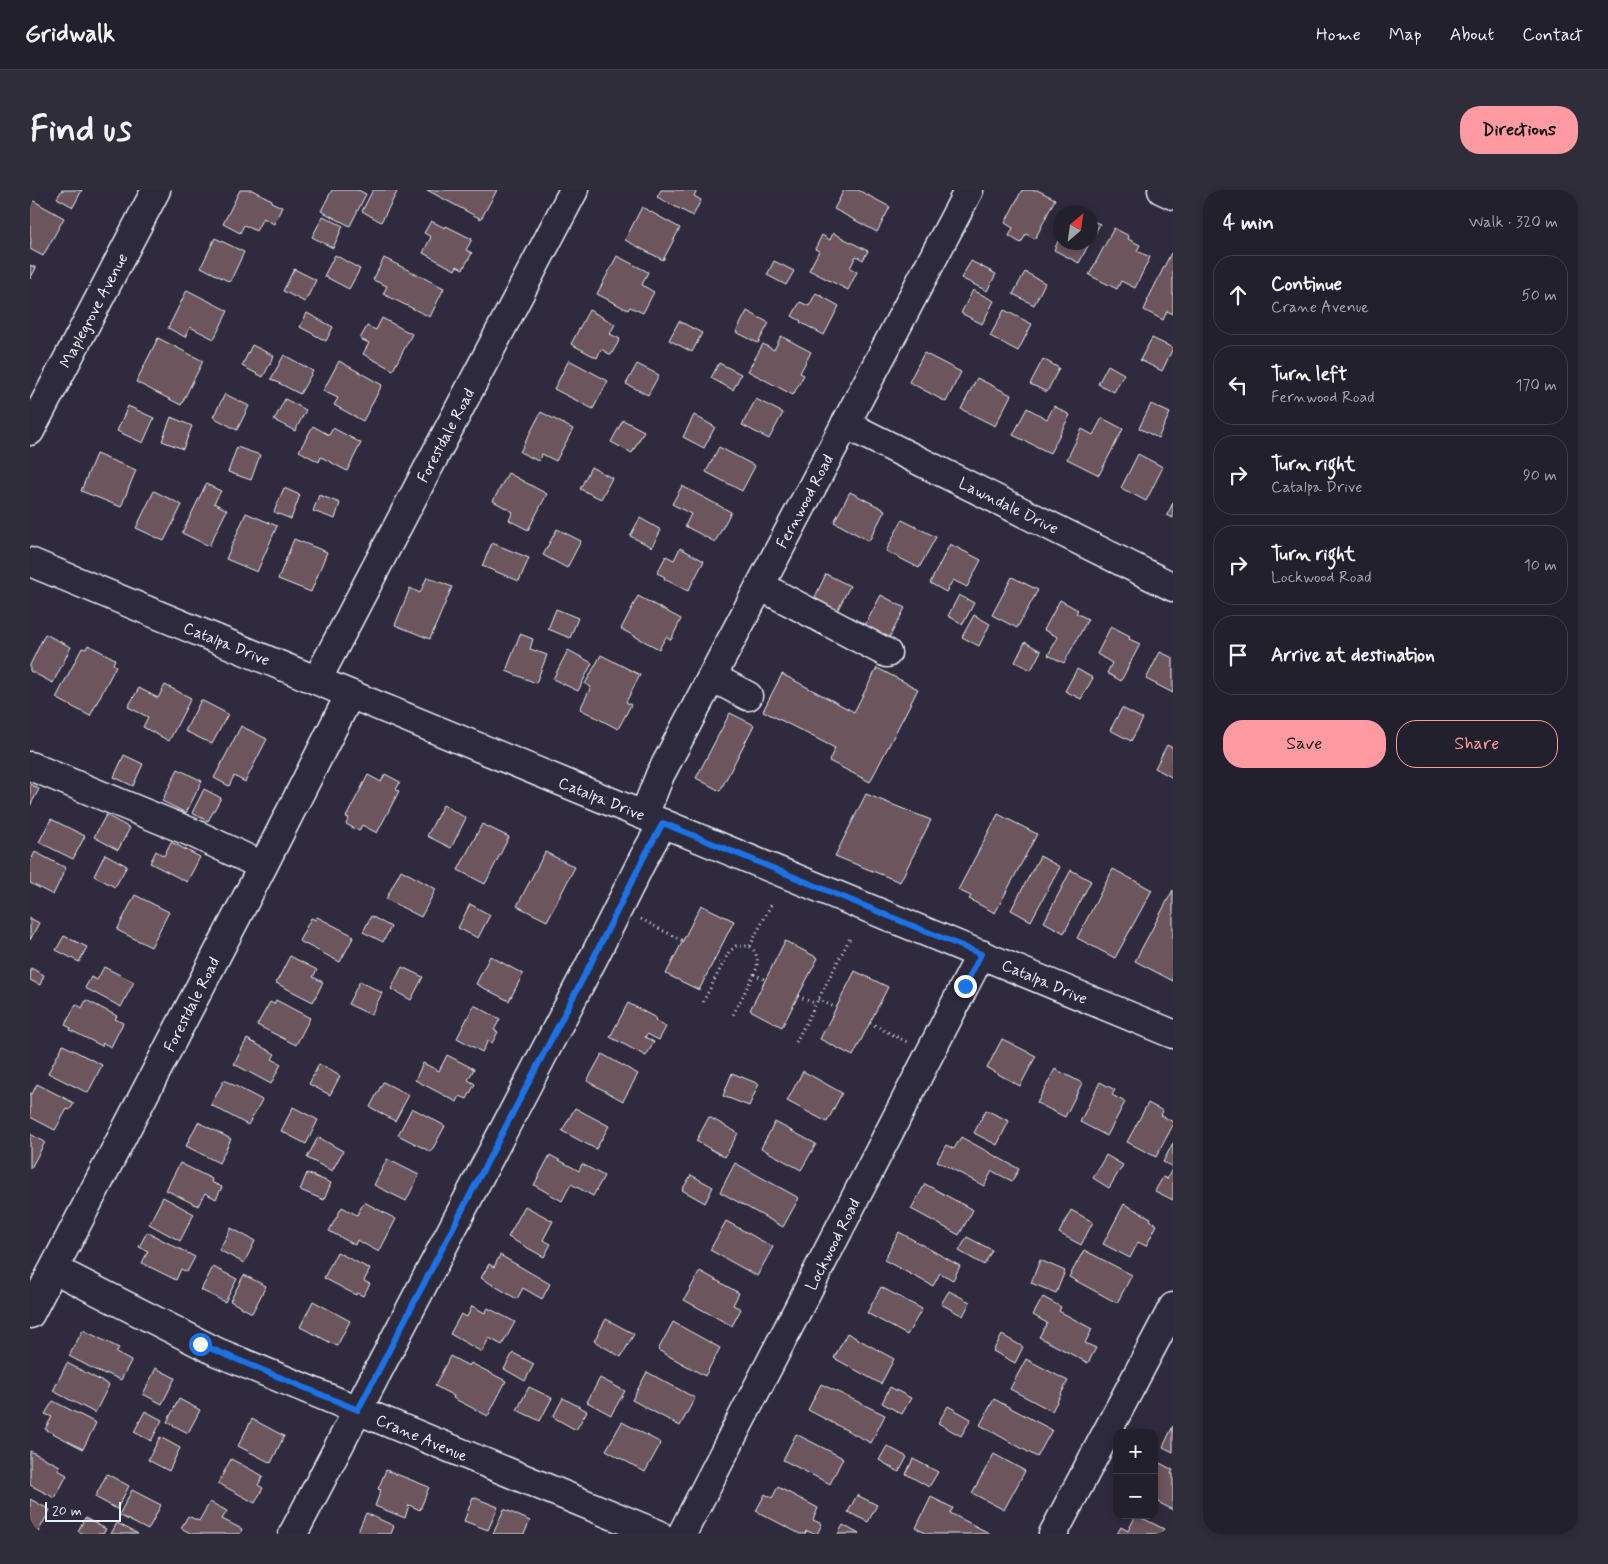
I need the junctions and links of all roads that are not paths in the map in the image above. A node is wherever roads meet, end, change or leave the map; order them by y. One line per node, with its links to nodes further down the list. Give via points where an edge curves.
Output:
1 (156, 190): 7 (street, Maplegrove Avenue)
2 (574, 190): 13 (street, Forestdale Road)
3 (969, 190): 6 (street, Fernwood Road)
4 (1162, 190): 5 (street)
5 (1173, 195)
6 (844, 424): 9 (street, Fernwood Road); 10 (street, Lawndale Drive)
7 (30, 430)
8 (33, 570): 13 (street, Catalpa Drive)
9 (760, 586): 11 (street); 12 (street, Fernwood Road)
10 (1173, 587)
11 (887, 652)
12 (712, 677): 15 (street); 17 (street, Fernwood Road, via 656,784)
13 (317, 680): 14 (street, Catalpa Drive)
14 (350, 694): 17 (street, Catalpa Drive); 18 (street, Forestdale Road)
15 (748, 696)
16 (30, 766): 18 (street, via 193,833)
17 (654, 819): 19 (street, Catalpa Drive); 24 (street, Fernwood Road, via 644,857 594,957)
18 (263, 866): 21 (street, Forestdale Road)
19 (981, 954): 20 (street, Catalpa Drive); 27 (street, Lockwood Road)
20 (1173, 1034)
21 (54, 1269): 23 (street, Forestdale Road); 24 (street, Crane Avenue, via 217,1352)
22 (1173, 1308): 28 (street)
23 (30, 1314)
24 (358, 1410): 25 (street, Fernwood Road); 26 (street, Crane Avenue)
25 (293, 1534)
26 (658, 1534)
27 (682, 1534)
28 (1053, 1534)

